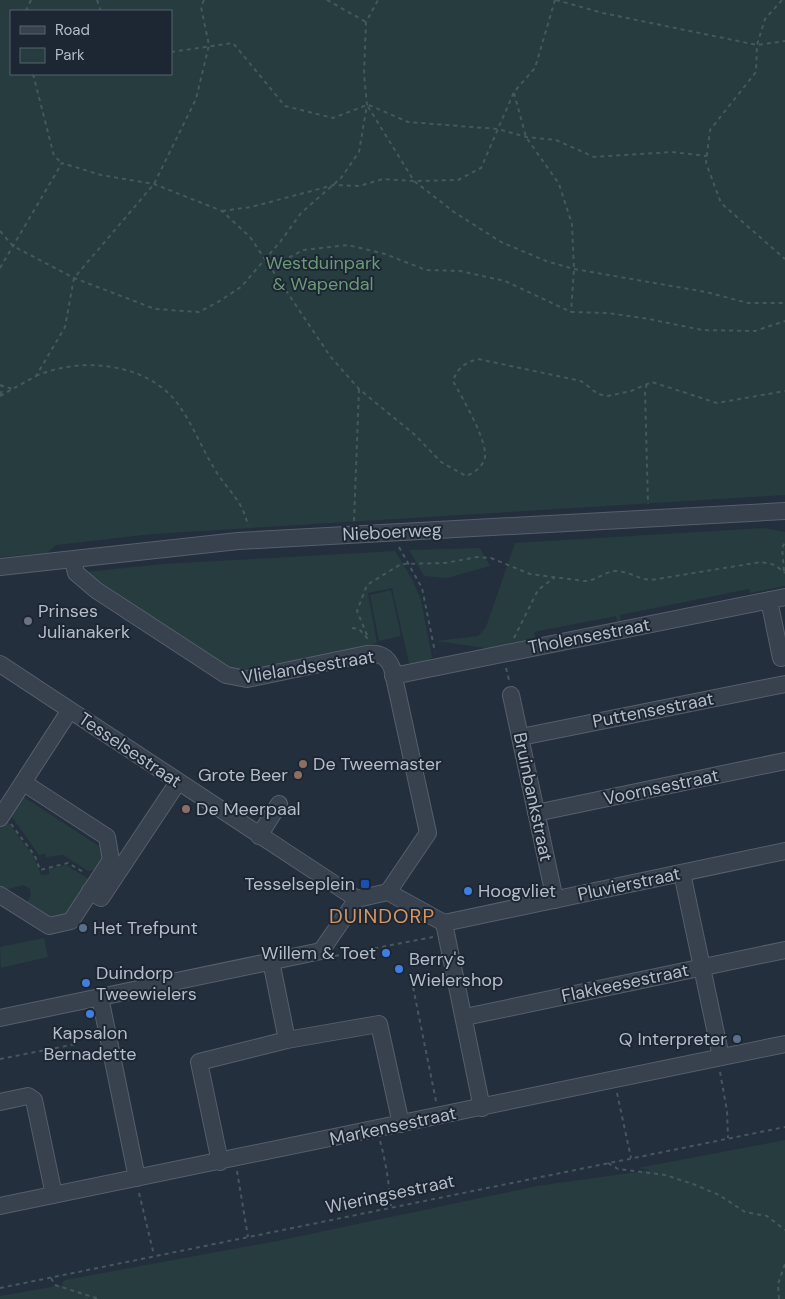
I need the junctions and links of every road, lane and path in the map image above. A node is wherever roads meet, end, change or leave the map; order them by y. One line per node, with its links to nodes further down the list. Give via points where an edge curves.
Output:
1 (204, 0): 8 (path, via 201,7)
2 (326, 0): 6 (path)
3 (378, 0): 6 (path)
4 (555, 0): 9 (path); 12 (path, via 536,68)
5 (782, 0): 9 (path, via 765,19)
6 (366, 22): 13 (path, via 364,74)
7 (785, 41): 9 (path)
8 (209, 44): 10 (path); 13 (path, via 233,43 285,106 333,118); 19 (path, via 196,99)
9 (757, 45): 16 (path, via 756,72 710,130)
10 (172, 52)
11 (33, 75): 17 (path, via 54,156)
12 (514, 92): 14 (path); 15 (path)
13 (367, 105): 14 (path, via 408,122); 18 (path); 20 (path, via 359,152)
14 (498, 129): 15 (path); 18 (path, via 481,168 458,180)
15 (526, 137): 16 (path, via 556,140 594,157 672,152); 27 (path, via 559,184 572,224)
16 (707, 156): 24 (path, via 706,163 721,204)
17 (62, 163): 19 (path, via 101,175); 23 (path)
18 (414, 182): 20 (path, via 383,179 359,186); 27 (path, via 500,242)
19 (154, 184): 21 (path); 28 (path)
20 (334, 185): 21 (path, via 251,207); 25 (path, via 301,213)
21 (222, 210): 25 (path, via 250,237)
22 (0, 231): 23 (path)
23 (13, 246): 26 (path); 28 (path)
24 (785, 259)
25 (265, 260): 28 (path, via 241,287 199,312 154,310); 30 (path, via 290,257 303,250 348,245 385,254 426,270 460,271 505,281); 36 (path, via 330,356)
26 (0, 268)
27 (574, 269): 29 (path, via 706,292 748,303); 30 (path)
28 (74, 278): 32 (path, via 65,327)
29 (785, 303)
30 (572, 312): 31 (path, via 608,313 702,330 755,331)
31 (785, 321)
32 (36, 376): 35 (path); 42 (path, via 56,368 86,364 139,375 163,388 200,439 214,469 245,513)
33 (647, 384): 36 (path, via 608,396 598,394 581,381 565,377 478,359 465,363 456,371 453,381 482,436 486,452 484,462 466,476 441,462 415,435); 37 (path, via 652,382 717,403); 39 (path)
34 (1, 385): 35 (path); 38 (path)
35 (13, 389): 38 (path)
36 (359, 389): 41 (path)
37 (785, 391)
38 (1, 395)
39 (648, 510)
40 (785, 511): 42 (street, Nieboerweg)
41 (354, 526)
42 (250, 541): 45 (street, Nieboerweg)
43 (785, 542): 48 (path, via 782,548)
44 (398, 545): 46 (path)
45 (73, 560): 47 (street, Nieboerweg); 54 (street, Vlielandsestraat, via 76,573 96,590 226,676 247,679)
46 (409, 564): 49 (path, via 491,558 530,574); 52 (path, via 402,564 367,585 357,611); 58 (path, via 422,588)
47 (0, 567)
48 (784, 572): 49 (path, via 776,565 762,562 651,580 641,580 622,572 604,574 592,581)
49 (555, 577): 53 (path, via 538,590)
50 (777, 598): 55 (street, Tholensestraat); 56 (street)
51 (352, 628): 52 (path)
52 (367, 635): 54 (path)
53 (514, 637)
54 (373, 654): 59 (street, Vlielandsestraat, via 386,658)
55 (503, 654): 58 (street, Tholensestraat); 61 (path)
56 (781, 658)
57 (0, 664): 62 (street, Tesselsestraat)
58 (438, 668): 59 (street, Tholensestraat)
59 (393, 676): 74 (street, via 428,833)
60 (785, 684): 63 (street, Puttensestraat)
61 (510, 690): 63 (street, Bruinbankstraat)
62 (70, 710): 65 (street, Tesselsestraat); 66 (street)
63 (521, 737): 68 (street, Bruinbankstraat)
64 (785, 761): 68 (street, Voornsestraat)
65 (178, 782): 70 (street, Tesselsestraat); 73 (street, via 101,898)
66 (24, 783): 69 (street); 73 (street, via 107,837 111,860)
67 (280, 804): 70 (street)
68 (536, 813): 77 (street, Bruinbankstraat)
69 (2, 816): 73 (path, via 35,856 40,870 68,862)
70 (259, 836): 76 (street, Tesselsestraat)
71 (785, 851): 72 (street, Pluvierstraat)
72 (682, 873): 77 (street, Pluvierstraat); 82 (street)
73 (94, 886): 75 (street, via 71,921 48,926)
74 (388, 892): 76 (street); 78 (street)
75 (0, 894)
76 (357, 899): 80 (street)
77 (555, 900): 78 (street, Pluvierstraat)
78 (446, 929): 80 (path, via 328,957); 83 (street)
79 (785, 950): 82 (street, Flakkeesestraat)
80 (321, 951): 81 (street)
81 (271, 962): 84 (street); 87 (street)
82 (702, 967): 85 (street, Flakkeesestraat); 90 (street)
83 (456, 972): 85 (street); 94 (path, via 412,982)
84 (100, 997): 86 (street); 103 (street)
85 (465, 1017): 95 (street)
86 (0, 1018)
87 (287, 1040): 96 (street, via 379,1024); 101 (street, via 199,1062)
88 (76, 1044): 91 (path)
89 (785, 1044): 90 (street, Markensestraat)
90 (719, 1057): 92 (street, Markensestraat); 99 (path)
91 (0, 1059)
92 (614, 1081): 95 (street, Markensestraat); 100 (path)
93 (0, 1102): 104 (street, via 28,1096 34,1100)
94 (438, 1108)
95 (482, 1108): 96 (street, Markensestraat)
96 (401, 1124): 98 (street, Markensestraat)
97 (785, 1127): 99 (path, Wieringsestraat)
98 (377, 1129): 101 (street, Markensestraat); 106 (path, via 389,1176)
99 (728, 1138): 100 (path, Wieringsestraat)
100 (631, 1158): 102 (path, Wieringsestraat)
101 (228, 1160): 103 (street, Markensestraat); 108 (path)
102 (607, 1163): 106 (path, Wieringsestraat); 107 (path, via 618,1169 664,1175 694,1184 746,1212 767,1216)
103 (137, 1178): 104 (street, Markensestraat); 109 (path)
104 (54, 1196): 105 (street, Markensestraat)
105 (0, 1206)
106 (391, 1206): 108 (path, Wieringsestraat)
107 (785, 1230)
108 (248, 1237): 109 (path, Wieringsestraat)
109 (154, 1255): 111 (path, Wieringsestraat)
110 (785, 1264): 114 (path, via 778,1284)
111 (51, 1278): 112 (path, Wieringsestraat); 113 (path, via 54,1286)
112 (0, 1288)
113 (99, 1299)
114 (779, 1299)

